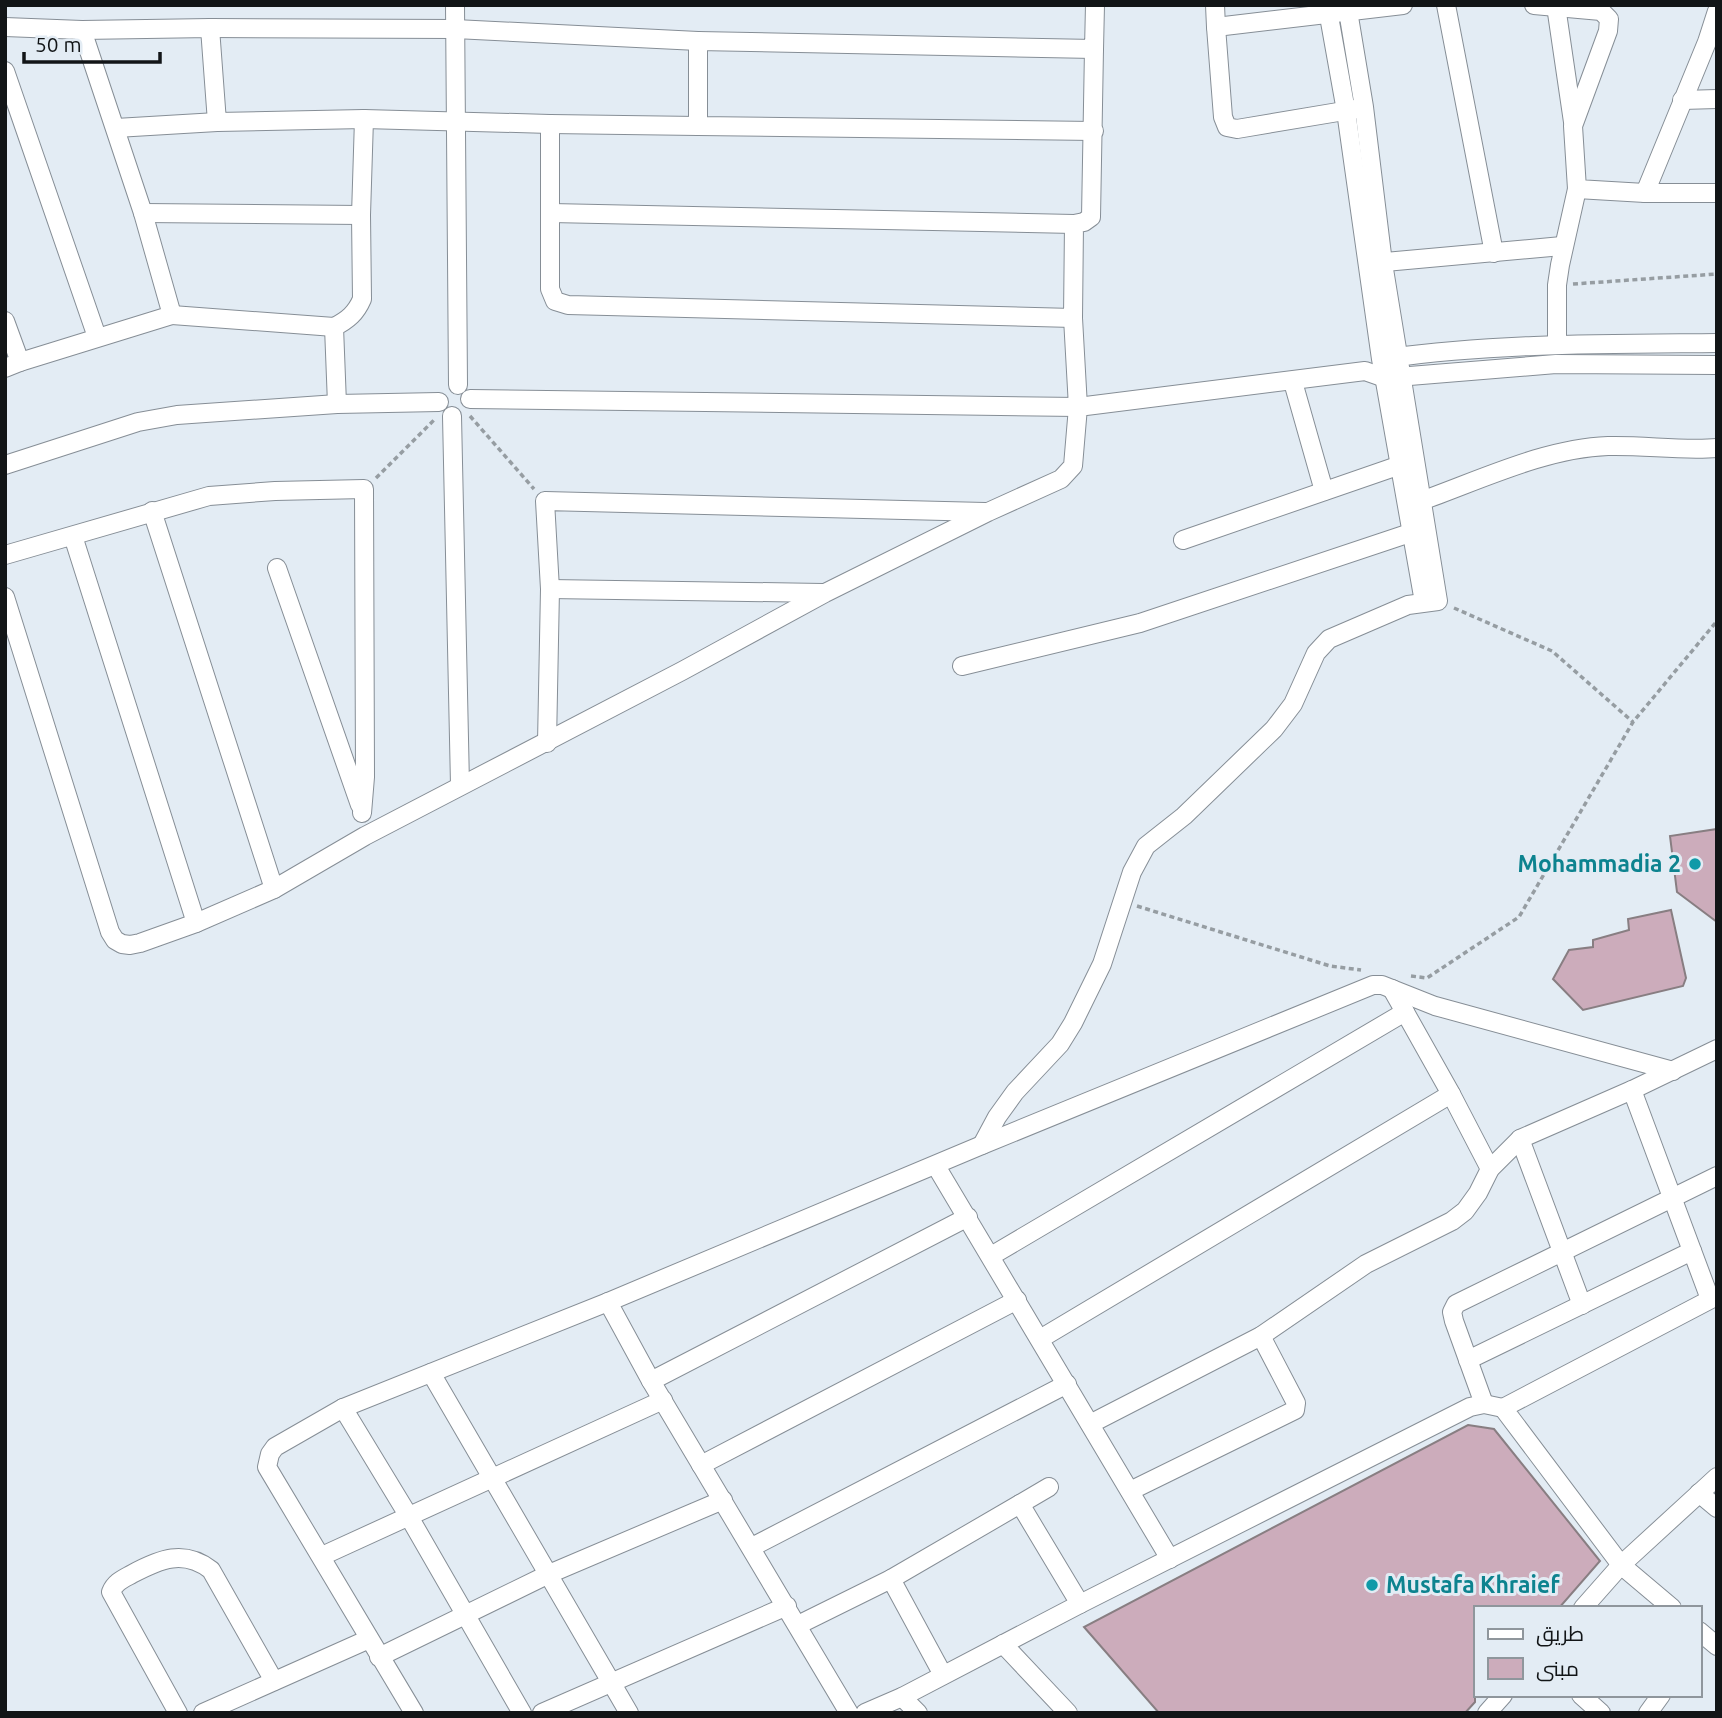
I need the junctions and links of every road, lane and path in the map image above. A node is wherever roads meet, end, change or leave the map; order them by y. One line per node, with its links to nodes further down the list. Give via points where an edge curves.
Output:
1 (455, 5): 14 (street)
2 (1095, 5): 18 (street)
3 (1215, 5): 12 (street)
4 (1403, 5): 8 (street)
5 (1446, 5): 39 (street)
6 (1534, 5): 7 (street)
7 (1556, 6): 28 (street); 28 (street, via 1601,11 1609,19)
8 (1347, 8): 9 (street); 22 (street)
9 (1328, 10): 12 (street); 22 (street)
10 (1717, 10): 17 (street)
11 (5, 27): 15 (street)
12 (1216, 27): 22 (street, via 1227,127)
13 (211, 28): 14 (street); 15 (street); 25 (street)
14 (455, 29): 16 (street); 24 (street)
15 (82, 30): 29 (street)
16 (698, 41): 18 (street); 27 (street)
17 (1712, 42): 21 (street)
18 (1094, 49): 30 (street)
19 (5, 71): 47 (street)
20 (1717, 99): 21 (street)
21 (1682, 100): 32 (street)
22 (1355, 109): 40 (street)
23 (364, 119): 24 (street); 25 (street); 36 (street)
24 (456, 120): 26 (street); 57 (street)
25 (216, 122): 29 (street)
26 (550, 124): 27 (street); 35 (street)
27 (698, 126): 30 (street)
28 (1573, 126): 31 (street)
29 (116, 128): 34 (street)
30 (1094, 131): 37 (street, via 1091,217)
31 (1577, 189): 32 (street); 38 (street)
32 (1645, 193): 33 (street)
33 (1717, 193)
34 (143, 213): 36 (street); 43 (street)
35 (551, 213): 37 (street); 44 (street, via 550,289 555,301 568,305)
36 (361, 215): 46 (street, via 362,299 357,312)
37 (1074, 224): 44 (street)
38 (1562, 246): 39 (street); 42 (street)
39 (1494, 253): 40 (street)
40 (1375, 263): 50 (street); 51 (street)
41 (1717, 274): 42 (path)
42 (1557, 285): 49 (street)
43 (172, 315): 46 (street); 47 (street)
44 (1073, 318): 60 (street)
45 (5, 321): 52 (street)
46 (334, 327): 58 (street)
47 (97, 337): 52 (street)
48 (1717, 344): 49 (street)
49 (1557, 345): 50 (street)
50 (1400, 356): 51 (street); 55 (street)
51 (1381, 359): 54 (street); 55 (street)
52 (12, 365)
53 (1717, 365): 55 (street, via 1556,364)
54 (1365, 371): 55 (street); 56 (street)
55 (1394, 377): 62 (street)
56 (1293, 382): 60 (street); 65 (street)
57 (458, 385): 59 (street, via 466,390); 59 (street, via 444,389)
58 (337, 404): 59 (street); 63 (street, via 151,419)
59 (454, 408): 60 (street); 64 (path); 67 (path); 83 (street)
60 (1078, 408): 69 (street, via 1073,466 1061,479)
61 (1717, 448): 66 (street, via 1608,446 1566,451)
62 (1408, 462): 65 (street); 66 (street); 70 (street)
63 (5, 465)
64 (364, 489): 68 (street, via 209,496); 84 (street)
65 (1324, 491): 72 (street)
66 (1421, 500): 70 (street)
67 (545, 501): 69 (street); 75 (street)
68 (152, 511): 71 (street); 86 (street)
69 (988, 512): 76 (street)
70 (1418, 530): 78 (street); 80 (street, via 1140,623)
71 (73, 536): 73 (street); 88 (street)
72 (1182, 540)
73 (5, 555)
74 (277, 568): 84 (street)
75 (550, 589): 76 (street); 82 (street)
76 (825, 593): 82 (street)
77 (5, 597): 88 (street, via 110,932 115,940 130,945)
78 (1431, 601): 81 (path, via 1552,651); 87 (street, via 1408,605 1329,639 1316,653 1293,704 1274,729 1184,817 1146,846)
79 (1717, 621): 81 (path)
80 (962, 666)
81 (1633, 722): 90 (path, via 1519,917 1427,978)
82 (547, 743): 83 (street)
83 (460, 785): 85 (street)
84 (362, 813): 85 (street)
85 (365, 836): 86 (street)
86 (274, 889): 88 (street)
87 (1121, 901): 89 (path, via 1330,966); 97 (street, via 1102,964 1073,1023 1060,1044 1015,1092)
88 (196, 923)
89 (1363, 970)
90 (1396, 981): 91 (street); 93 (street, via 1411,998 1435,1006); 97 (street, via 1373,985)
91 (1405, 1012): 95 (street); 105 (street)
92 (1717, 1049): 93 (street)
93 (1673, 1071): 94 (street)
94 (1632, 1090): 96 (street); 101 (street)
95 (1451, 1094): 99 (street); 111 (street)
96 (1520, 1139): 99 (street); 103 (street)
97 (982, 1145): 98 (street)
98 (936, 1166): 102 (street); 108 (street)
99 (1490, 1169): 110 (street, via 1478,1194 1459,1216 1366,1264)
100 (1717, 1177): 101 (street)
101 (1673, 1199): 103 (street); 104 (street)
102 (968, 1217): 105 (street); 114 (street)
103 (1561, 1251): 109 (street); 112 (street, via 1456,1304 1452,1312)
104 (1692, 1251): 106 (street); 109 (street)
105 (991, 1256): 107 (street)
106 (1713, 1297): 119 (street)
107 (1017, 1300): 111 (street); 121 (street)
108 (608, 1302): 113 (street); 114 (street)
109 (1583, 1305): 112 (street)
110 (1261, 1336): 120 (street); 125 (street, via 1296,1403 1295,1410)
111 (1040, 1339): 115 (street)
112 (1468, 1360): 117 (street)
113 (431, 1373): 118 (street); 123 (street)
114 (651, 1381): 116 (street)
115 (1067, 1384): 120 (street); 131 (street)
116 (663, 1400): 121 (street); 123 (street)
117 (1483, 1404): 119 (street); 133 (street)
118 (343, 1408): 130 (street); 132 (street, via 275,1447 267,1467)
119 (1503, 1408): 134 (street)
120 (1090, 1424): 125 (street)
121 (701, 1465): 127 (street)
122 (1717, 1477): 126 (street)
123 (494, 1478): 130 (street); 135 (street)
124 (1049, 1487): 128 (street)
125 (1130, 1491): 133 (street)
126 (1699, 1493): 129 (street); 134 (street)
127 (723, 1500): 131 (street); 135 (street)
128 (1020, 1504): 136 (street); 137 (street)
129 (1717, 1508)
130 (408, 1515): 132 (street); 141 (street)
131 (752, 1547): 138 (street)
132 (322, 1556): 143 (street)
133 (1170, 1559): 137 (street)
134 (1621, 1565): 139 (street); 140 (street)
135 (549, 1574): 141 (street); 148 (street)
136 (891, 1579): 142 (street); 146 (street)
137 (1080, 1604): 144 (street)
138 (787, 1606): 142 (street); 148 (street)
139 (1585, 1606)
140 (1670, 1606)
141 (466, 1614): 145 (street); 156 (street)
142 (798, 1625): 159 (street)
143 (369, 1639): 145 (street); 147 (street)
144 (1003, 1644): 146 (street); 161 (street)
145 (379, 1657): 155 (street)
146 (943, 1675): 152 (street)
147 (274, 1681): 153 (street, via 211,1570 185,1557 163,1559 119,1581 111,1592); 154 (street)
148 (611, 1683): 157 (street); 158 (street)
149 (1501, 1697): 162 (street)
150 (1583, 1697): 163 (street)
151 (1660, 1697): 164 (street)
152 (907, 1706): 160 (street)
153 (178, 1713)
154 (203, 1713)
155 (414, 1713)
156 (522, 1713)
157 (542, 1713)
158 (629, 1713)
159 (849, 1713)
160 (865, 1713)
161 (1068, 1713)
162 (1487, 1713)
163 (1601, 1713)
164 (1648, 1713)

